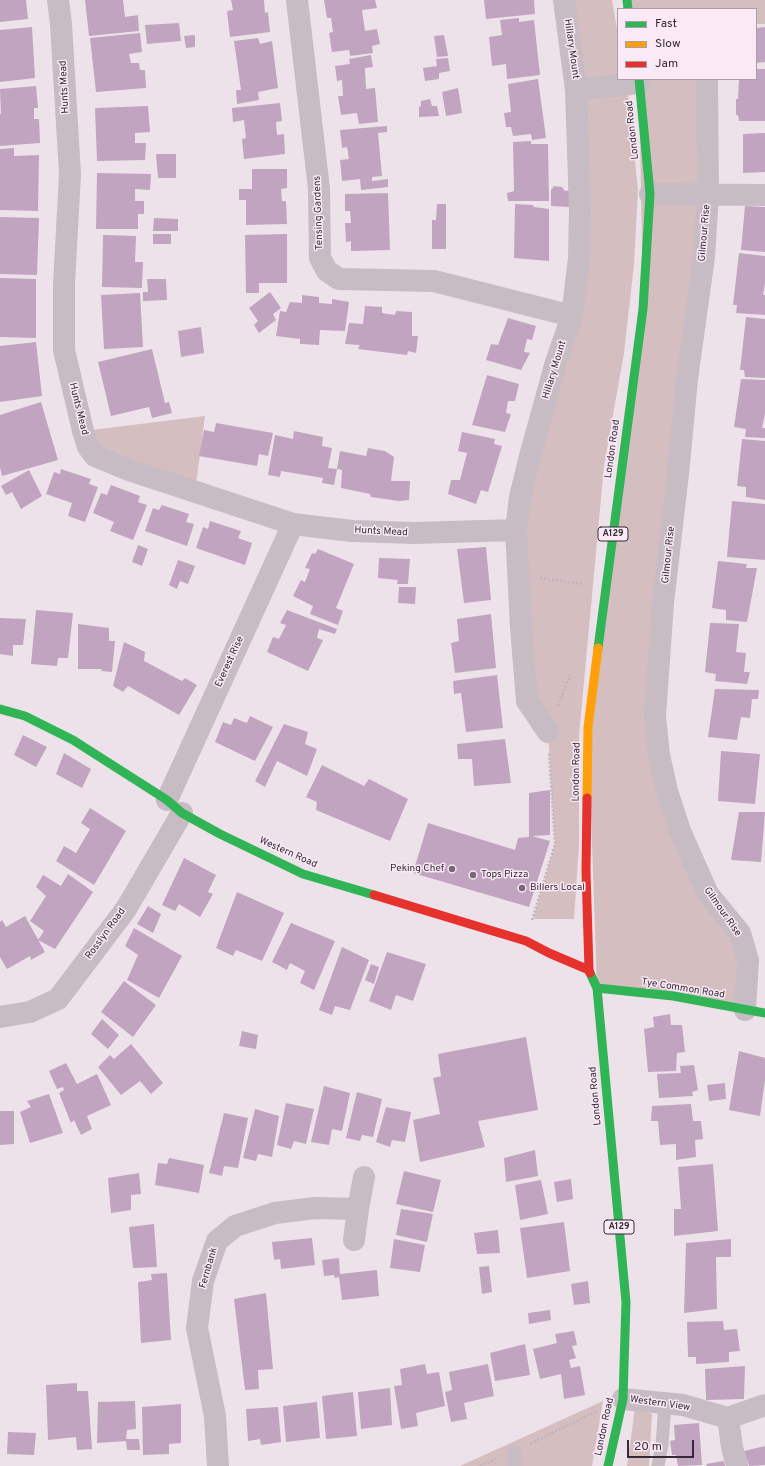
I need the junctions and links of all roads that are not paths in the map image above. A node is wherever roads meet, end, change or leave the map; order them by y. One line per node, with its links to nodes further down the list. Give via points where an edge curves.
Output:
1 (58, 0): 11 (street, Hunts Mead, via 70,174 64,284 64,350 88,447 95,456 129,470)
2 (297, 0): 10 (street, Tensing Gardens, via 319,189 320,258 327,271 339,278 434,281)
3 (564, 0): 6 (street, Hillary Mount)
4 (707, 80): 8 (street, Gilmour Rise)
5 (639, 81): 6 (street); 7 (main road, London Road / A129)
6 (576, 90): 10 (street, Hillary Mount, via 580,209 579,258)
7 (650, 194): 8 (street); 16 (main road, London Road / A129, via 643,309 588,727 586,871)
8 (708, 194): 9 (street); 18 (street, Gilmour Rise, via 704,258 687,379 663,603 655,716 659,755 680,831 708,894 740,933 748,960)
9 (765, 195)
10 (572, 316): 12 (street, Hillary Mount, via 556,362 530,456 520,497)
11 (293, 524): 12 (street, Hunts Mead, via 352,531 415,534); 15 (street, Everest Rise)
12 (516, 530): 14 (street, Hillary Mount, via 528,701)
13 (0, 709): 15 (main road, Western Road, via 24,716 73,740)
14 (548, 732)
15 (174, 806): 16 (main road, Western Road, via 220,834 303,874 526,941); 19 (street, Rosslyn Road, via 126,909 58,999 30,1012)
16 (589, 970): 17 (main road, London Road / A129)
17 (597, 988): 18 (main road, Tye Common Road, via 673,996); 23 (main road, London Road / A129, via 626,1302)
18 (755, 1012)
19 (0, 1018)
20 (364, 1177): 21 (street)
21 (358, 1209): 22 (street); 28 (street, Fernbank, via 315,1208 275,1214 235,1226 217,1241 203,1281 197,1328 214,1416)
22 (354, 1240)
23 (623, 1398): 24 (street, Western View); 30 (main road, London Road / A129)
24 (665, 1403): 26 (street, Western View, via 683,1405); 31 (lane)
25 (765, 1405): 26 (street)
26 (728, 1418): 32 (street)
27 (514, 1451): 29 (lane)
28 (218, 1466)
29 (515, 1466)
30 (608, 1466)
31 (658, 1466)
32 (737, 1466)

